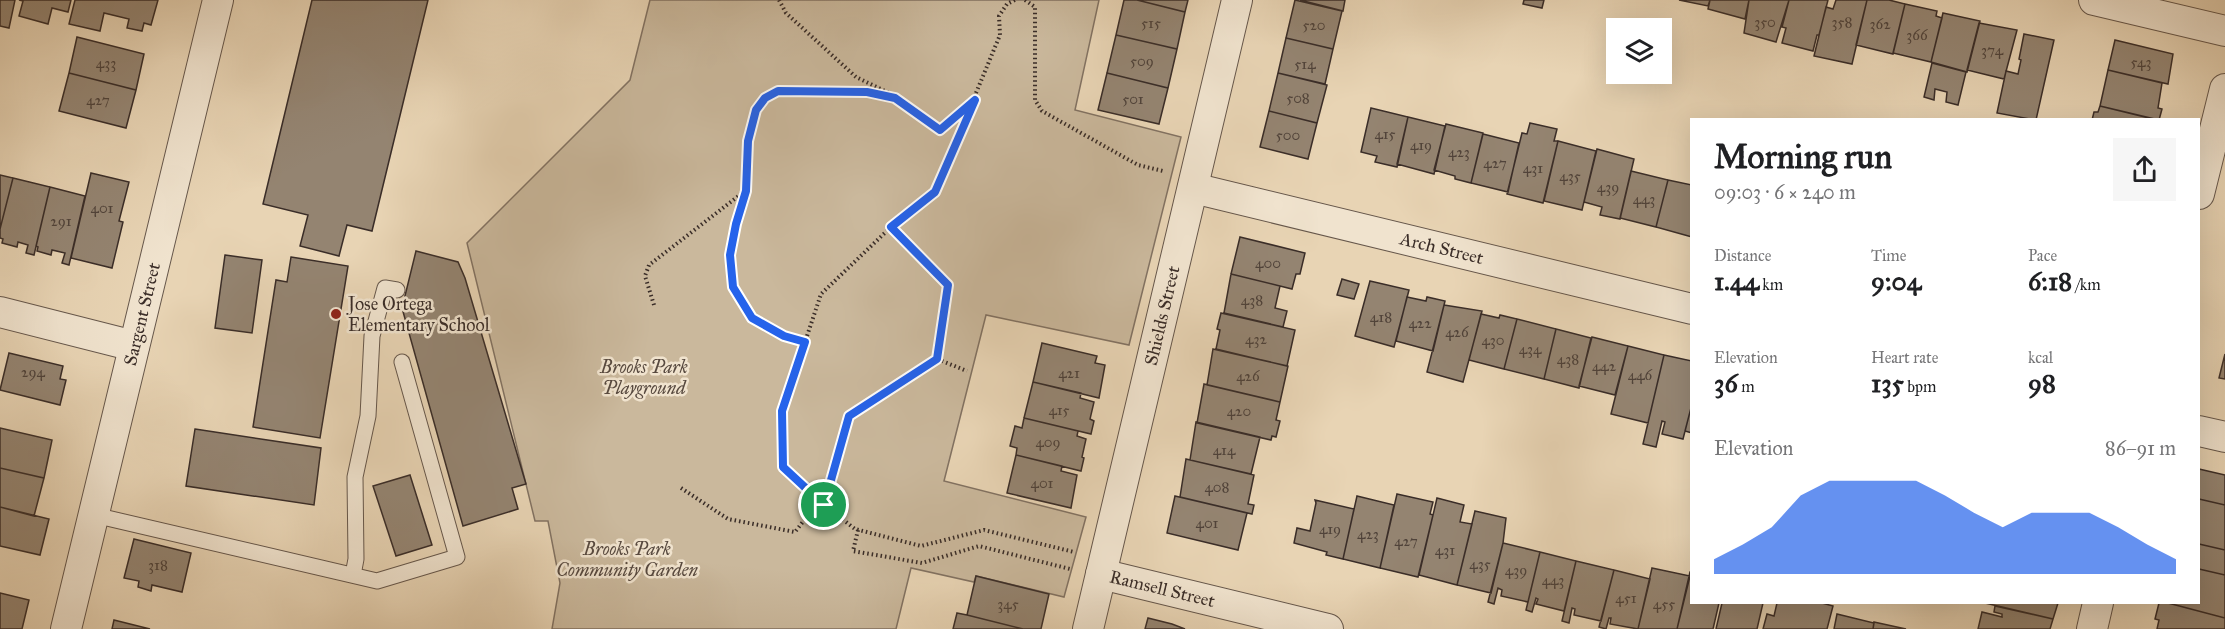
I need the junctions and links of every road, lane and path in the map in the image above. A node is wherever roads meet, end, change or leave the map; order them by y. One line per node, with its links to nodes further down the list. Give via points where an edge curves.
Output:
1 (218, 0): 20 (street, Sargent Street)
2 (778, 0): 9 (path, via 786,13 856,77)
3 (1016, 0): 10 (path, via 1007,4 999,16 1000,35)
4 (1025, 0): 11 (path, via 1035,7 1035,100 1042,111 1138,165)
5 (1237, 0): 11 (street, Shields Street)
6 (2094, 0): 7 (street)
7 (2225, 32)
8 (2225, 89): 12 (street)
9 (895, 98): 10 (path, via 940,130); 13 (path, via 867,92 778,91 765,98 756,110 748,141)
10 (975, 100): 14 (path, via 935,192)
11 (1182, 181): 17 (street, Arch Street); 31 (street, Shields Street)
12 (2200, 190)
13 (746, 191): 16 (path, via 649,265 645,276); 19 (path, via 730,255 733,287 752,318 784,336)
14 (891, 227): 19 (path, via 821,294); 21 (path, via 948,285)
15 (397, 290): 32 (lane, via 385,288 372,336 368,416 355,477 356,559)
16 (654, 304)
17 (1690, 308)
18 (0, 312): 20 (street)
19 (805, 342): 27 (path, via 782,411 783,467)
20 (134, 346): 29 (street, Sargent Street)
21 (937, 359): 23 (path); 28 (path, via 849,416)
22 (402, 362): 32 (lane, via 457,557 377,581)
23 (967, 371)
24 (2200, 431): 25 (street)
25 (2225, 437)
26 (681, 488): 27 (path, via 728,519 795,532)
27 (819, 501): 28 (path)
28 (824, 505): 30 (path)
29 (94, 515): 32 (lane); 34 (street, Sargent Street)
30 (858, 530): 31 (path, via 921,546 984,530); 31 (path, via 853,551 922,562 979,546)
31 (1102, 570): 35 (street, Shields Street); 36 (street, Ramsell Street)
32 (352, 575)
33 (2098, 604): 37 (street)
34 (66, 629)
35 (1088, 629)
36 (1328, 629)
37 (2092, 629)

